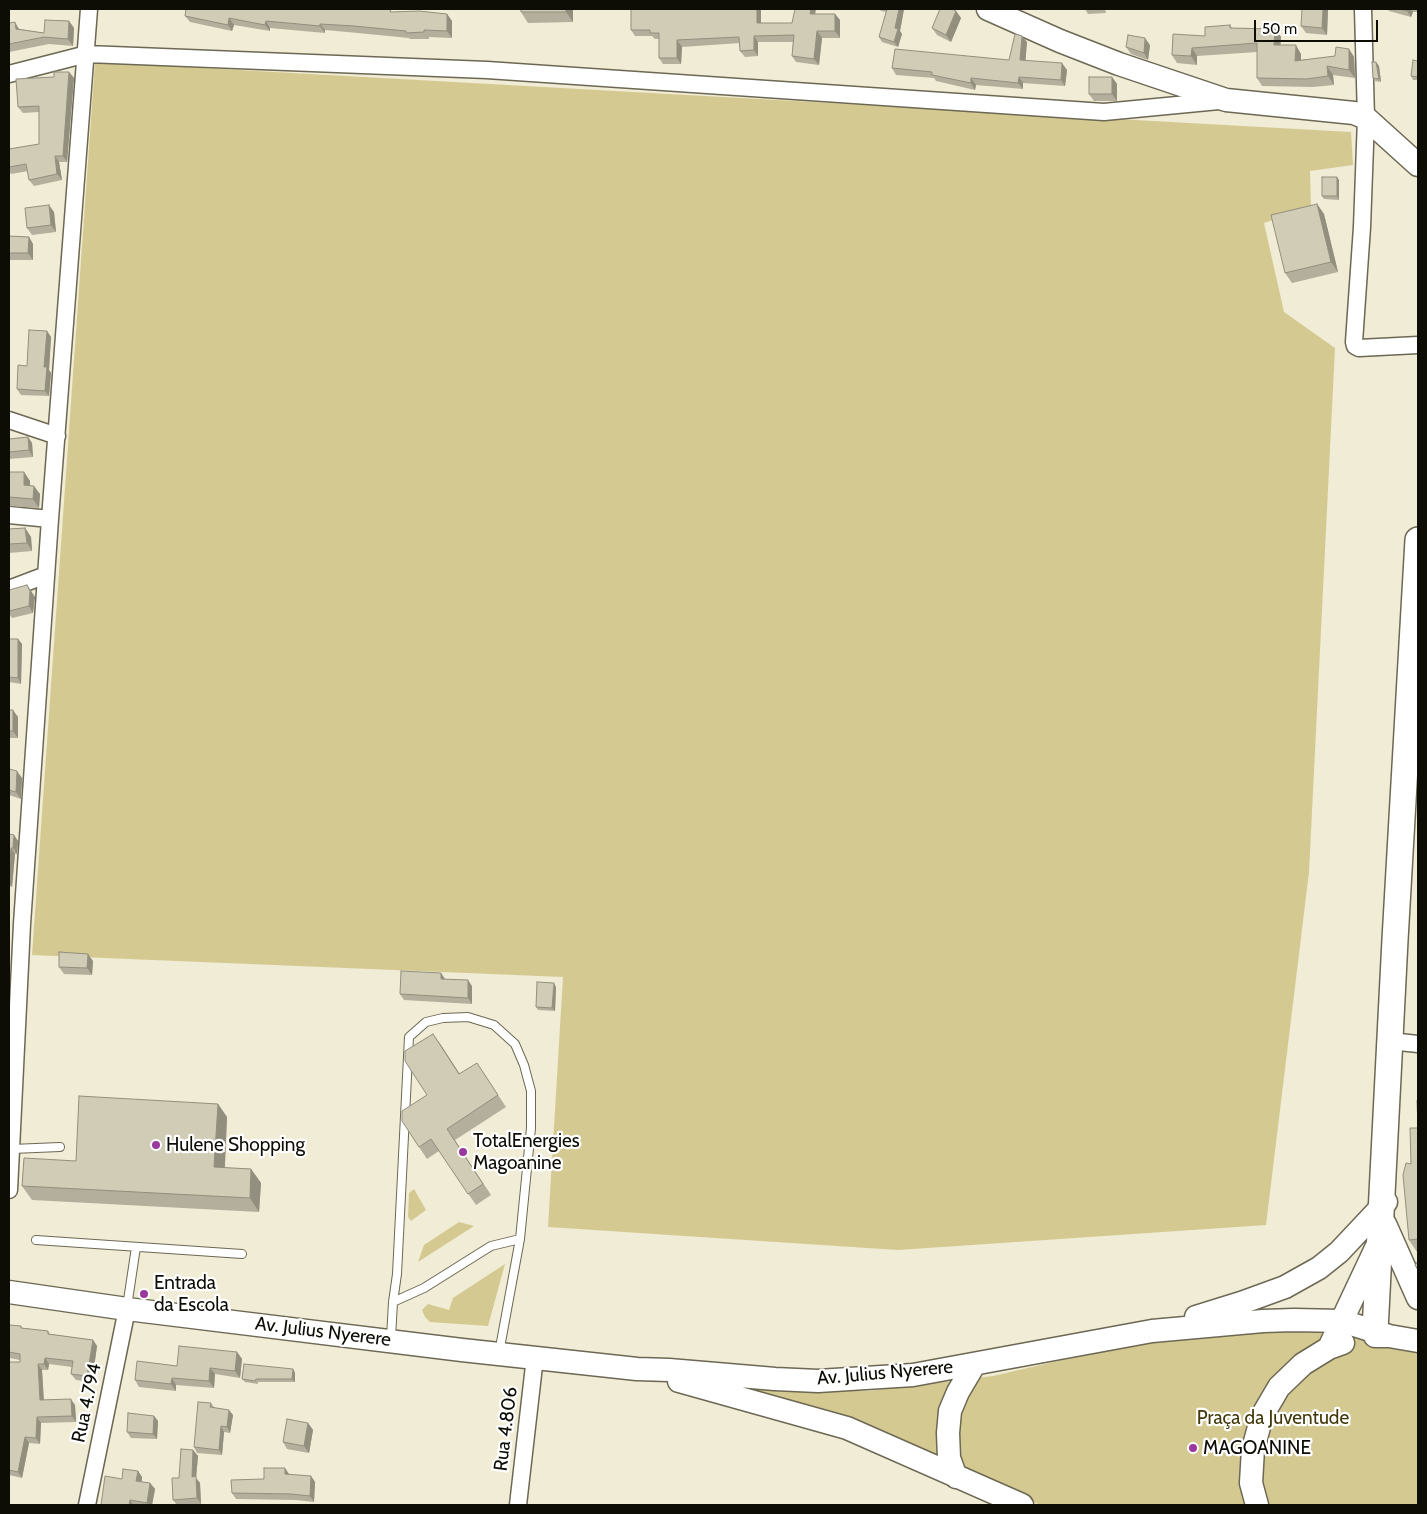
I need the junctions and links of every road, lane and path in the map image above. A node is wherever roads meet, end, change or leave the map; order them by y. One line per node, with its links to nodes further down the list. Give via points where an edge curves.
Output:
1 (89, 9): 4 (street)
2 (990, 9): 6 (main road, via 1119,64)
3 (1363, 9): 7 (street)
4 (86, 54): 5 (street); 6 (street, via 487,70 1104,112); 11 (street)
5 (9, 74)
6 (1226, 100): 7 (main road)
7 (1366, 118): 8 (main road); 9 (street, via 1354,342 1359,348)
8 (1418, 165)
9 (1418, 345)
10 (9, 420): 11 (street)
11 (57, 436): 13 (street)
12 (9, 515): 13 (street)
13 (50, 519): 15 (street)
14 (1418, 540): 36 (main road, via 1382,1170)
15 (46, 575): 16 (street); 19 (street)
16 (9, 589)
17 (1418, 706): 18 (main road)
18 (1417, 742): 20 (main road)
19 (15, 921): 21 (street)
20 (1409, 1043): 25 (main road)
21 (11, 1060): 23 (street)
22 (60, 1147): 23 (lane)
23 (12, 1149): 24 (street)
24 (9, 1190)
25 (1386, 1213): 31 (main road); 34 (main road, via 1379,1243); 35 (main road, via 1319,1268 1292,1284)
26 (520, 1239): 32 (lane, via 491,1246 424,1288); 32 (lane, via 531,1128 531,1092 515,1044 494,1025 468,1017 426,1022 409,1037); 40 (lane)
27 (36, 1240): 28 (lane)
28 (136, 1247): 29 (lane); 33 (lane)
29 (242, 1254)
30 (9, 1292): 33 (main road, Av. Julius Nyerere)
31 (1418, 1298)
32 (393, 1302): 37 (lane)
33 (127, 1309): 37 (main road, Av. Julius Nyerere); 46 (street, Rua 4.794)
34 (1342, 1321): 35 (main road, Av. Julius Nyerere, via 1263,1321); 36 (main road, Av. Julius Nyerere); 39 (main road)
35 (1141, 1333): 43 (main road, Av. Julius Nyerere)
36 (1382, 1334): 38 (main road); 39 (main road)
37 (391, 1340): 40 (main road, Av. Julius Nyerere)
38 (1418, 1341)
39 (1330, 1348): 42 (main road)
40 (499, 1354): 41 (main road, Av. Julius Nyerere)
41 (535, 1357): 44 (main road, Av. Julius Nyerere); 47 (street, Rua 4.806)
42 (1303, 1364): 49 (lane, via 1276,1381 1254,1419 1246,1462); 50 (main road, via 1279,1387 1262,1416 1253,1449 1251,1482)
43 (974, 1365): 44 (main road, Av. Julius Nyerere, via 913,1375 818,1381); 45 (main road, via 950,1411 949,1458)
44 (637, 1369): 45 (main road, Av. Julius Nyerere, via 847,1428)
45 (956, 1477): 48 (main road, Av. Julius Nyerere)
46 (87, 1505)
47 (518, 1505)
48 (1022, 1505)
49 (1251, 1505)
50 (1257, 1505)

